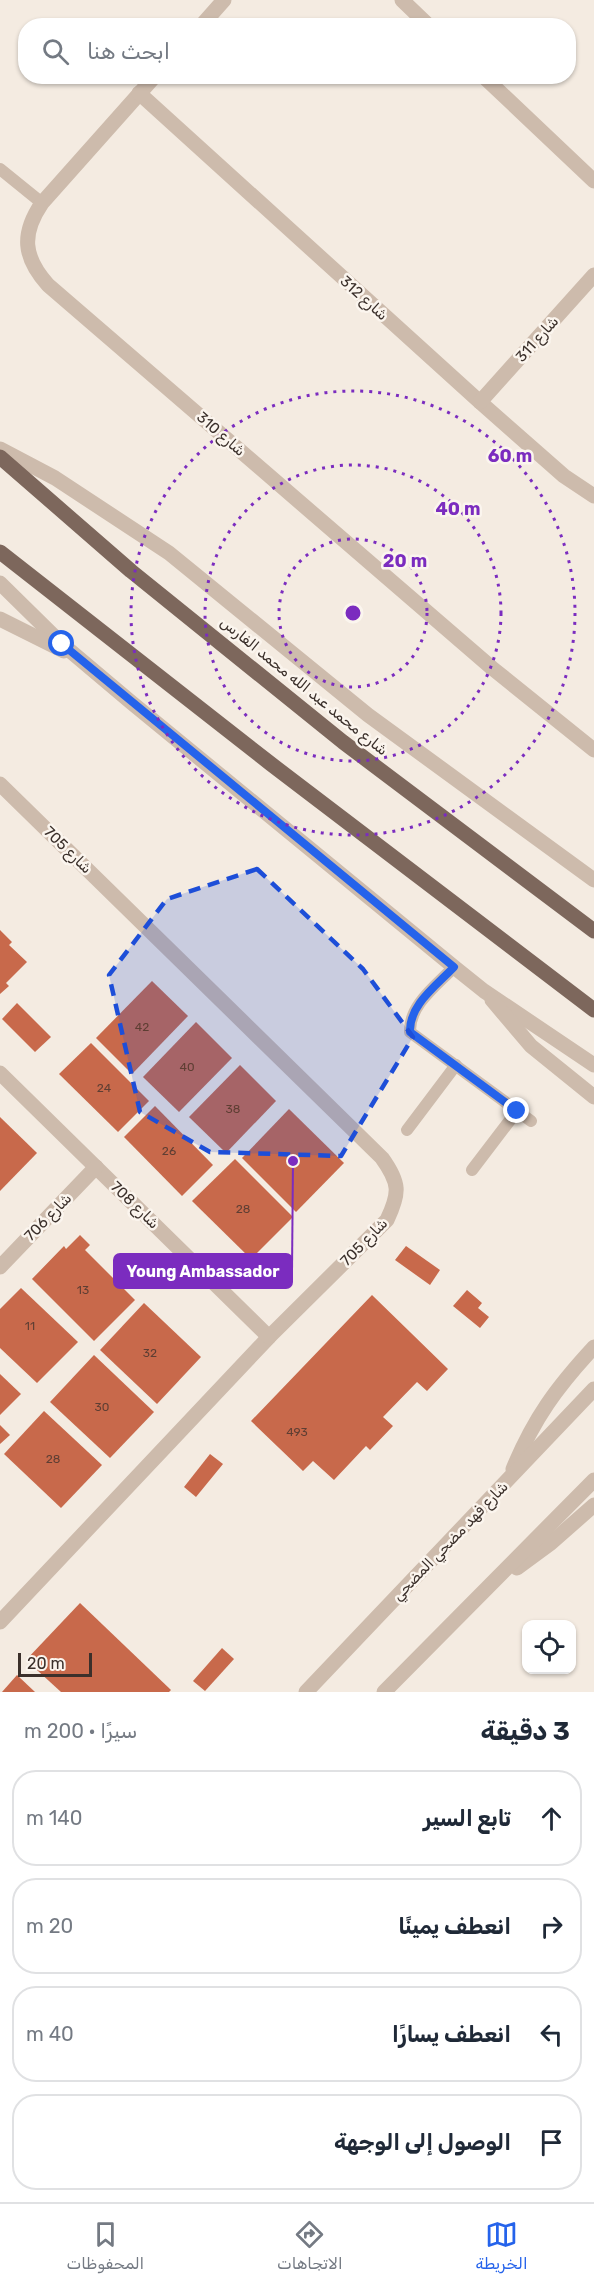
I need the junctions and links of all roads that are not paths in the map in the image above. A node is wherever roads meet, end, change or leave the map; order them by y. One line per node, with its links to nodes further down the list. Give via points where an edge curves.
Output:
1 (224, 0): 3 (street)
2 (402, 0): 4 (street)
3 (208, 18)
4 (421, 18)
5 (147, 84): 7 (street, شارع 310)
6 (491, 84): 9 (street)
7 (139, 93): 10 (street, شارع 310); 12 (street, شارع 312)
8 (0, 169): 10 (lane)
9 (594, 181)
10 (42, 203): 20 (street, شارع 310, via 27,236 28,255 48,285 492,668)
11 (594, 275): 12 (street, شارع 311)
12 (480, 402): 15 (street, شارع 312, via 564,476)
13 (0, 449): 22 (street, via 55,478 169,553 368,715)
14 (0, 457): 23 (main road, شارع محمد عبد الله محمد الفارس, via 131,571 343,742)
15 (594, 496)
16 (0, 552): 26 (main road)
17 (0, 583): 19 (street)
18 (0, 618): 19 (street)
19 (80, 659): 24 (street)
20 (594, 750)
21 (0, 784): 37 (street, شارع 705, via 392,1172 398,1186 387,1221)
22 (594, 880)
23 (594, 931)
24 (454, 967): 25 (street); 27 (lane, via 417,1006 409,1023 410,1032)
25 (484, 991): 28 (street); 30 (street, via 531,1046)
26 (594, 1010)
27 (456, 1065): 31 (lane); 33 (lane)
28 (594, 1065)
29 (0, 1073): 34 (street, شارع 708)
30 (594, 1097)
31 (517, 1111): 32 (lane); 35 (lane)
32 (531, 1121)
33 (407, 1130)
34 (96, 1167): 36 (street, شارع 706); 37 (street, شارع 708)
35 (472, 1170)
36 (0, 1267)
37 (269, 1337): 44 (street, شارع 705)
38 (594, 1347): 40 (street, via 543,1408 526,1436)
39 (594, 1389): 40 (street, شارع فهد مضحي المضحي)
40 (509, 1479): 45 (street, شارع فهد مضحي المضحي)
41 (594, 1480): 43 (street)
42 (594, 1505): 43 (street, via 551,1543)
43 (476, 1598): 46 (street)
44 (0, 1622)
45 (306, 1692)
46 (384, 1692)

